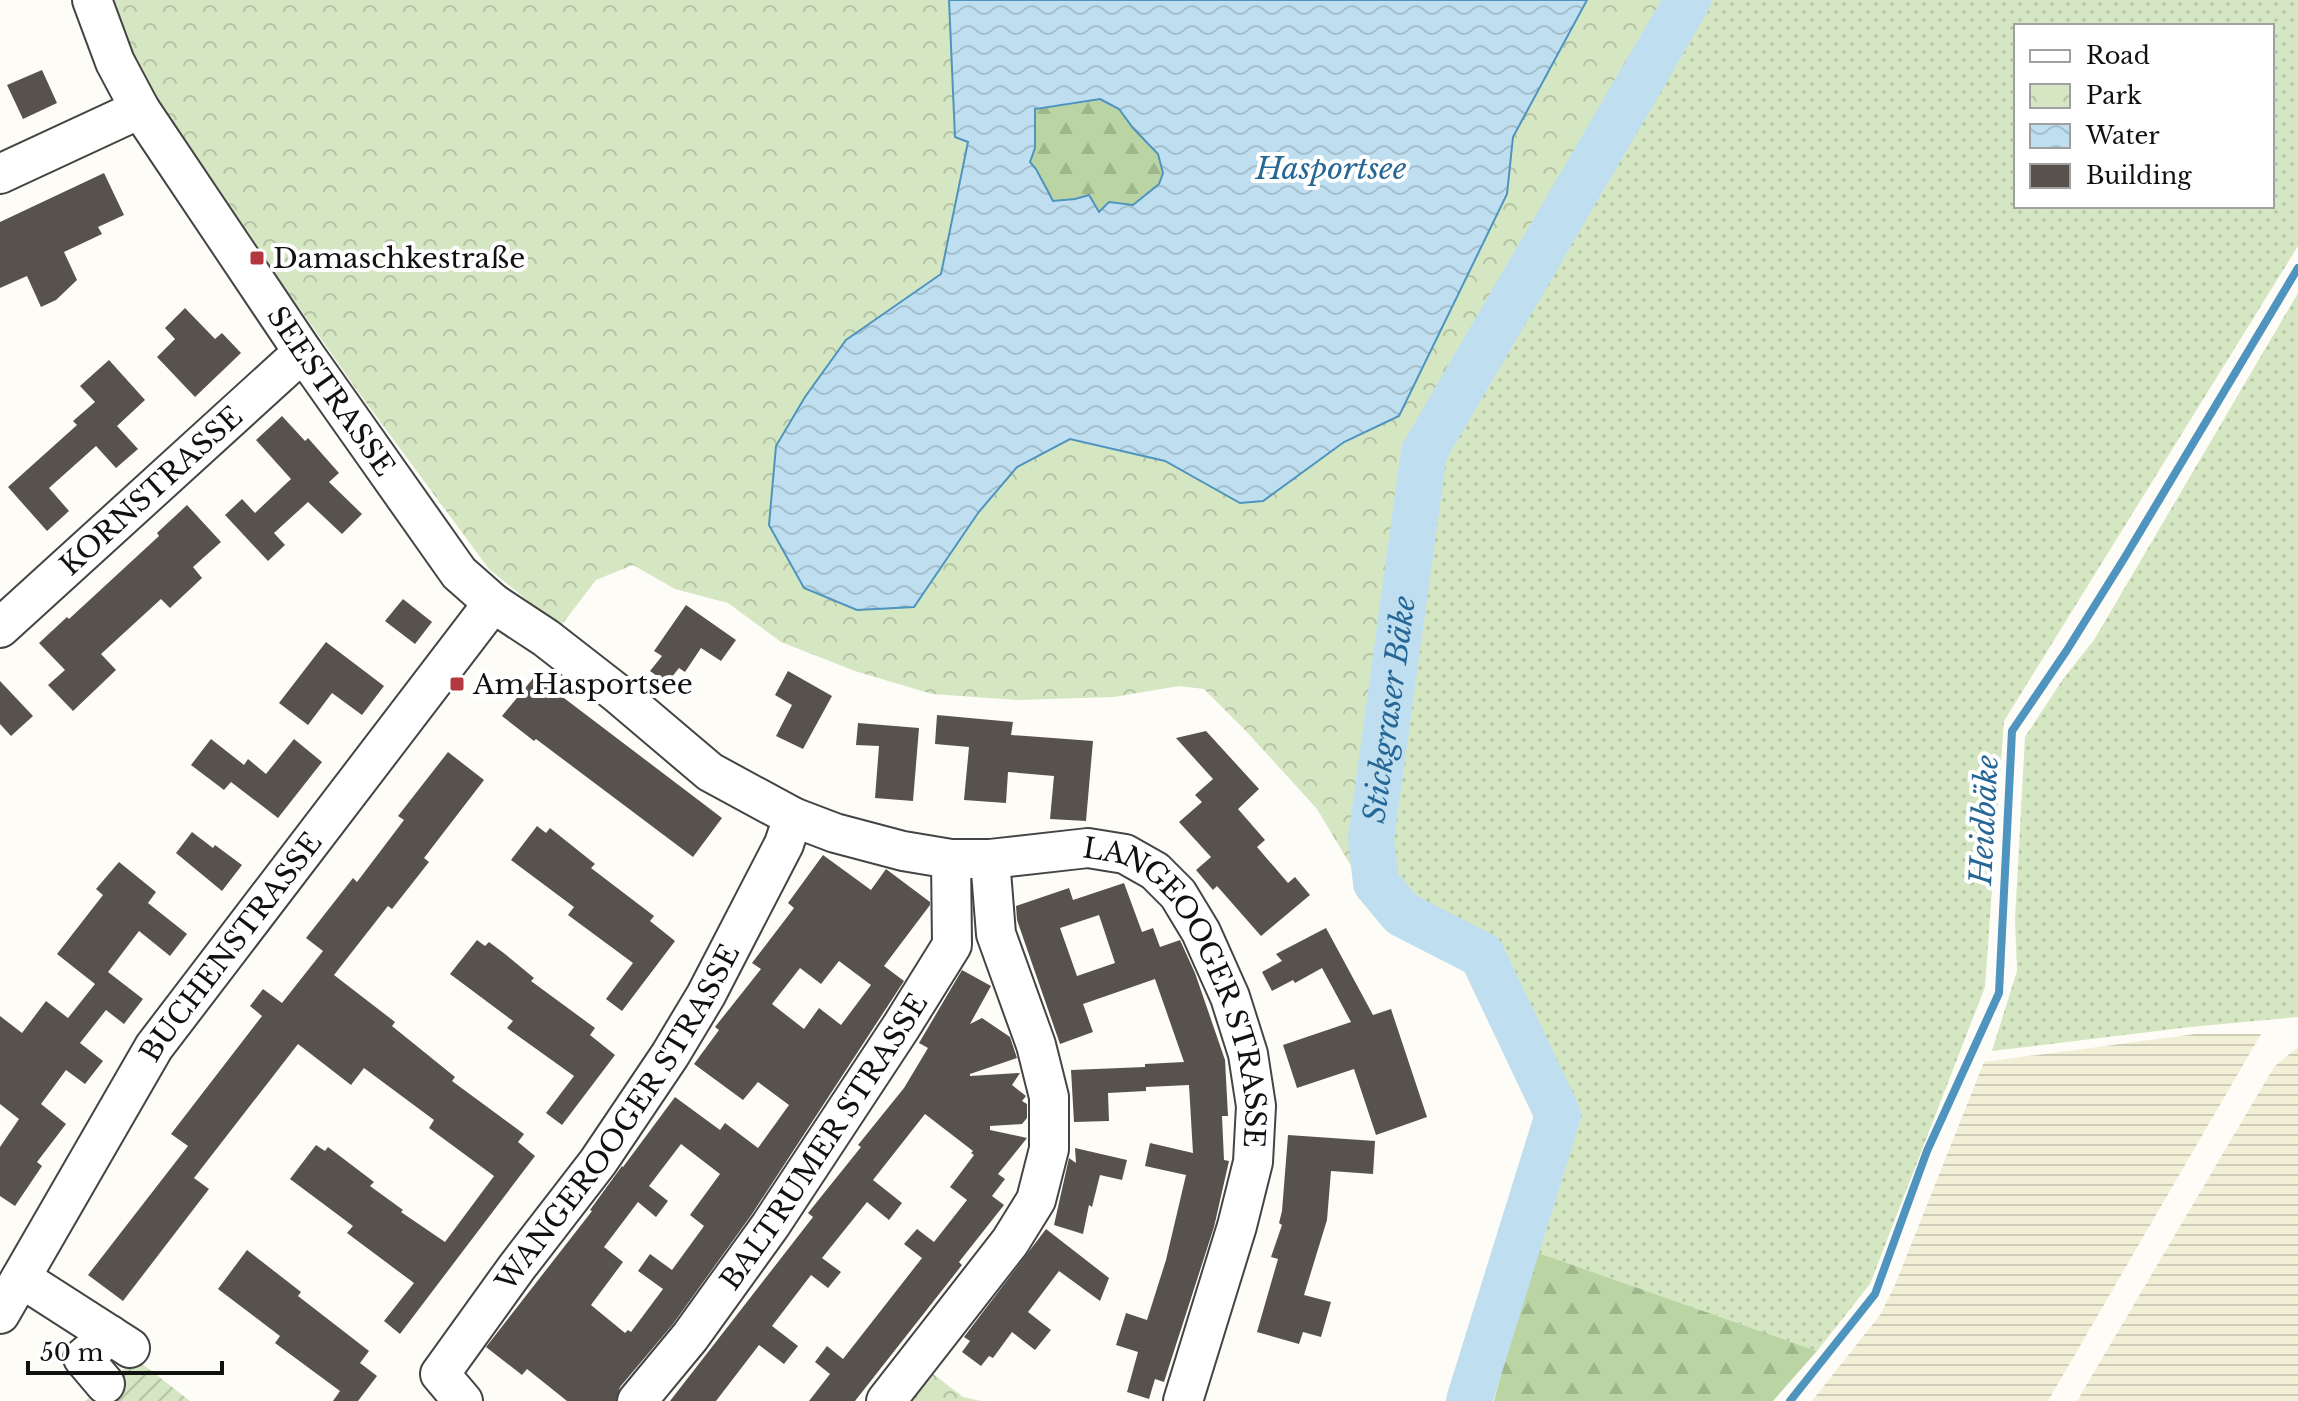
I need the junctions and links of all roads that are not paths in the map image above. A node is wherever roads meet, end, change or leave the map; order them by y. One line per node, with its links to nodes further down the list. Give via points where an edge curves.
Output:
1 (92, 0): 2 (street, SEESTRASSE)
2 (140, 109): 3 (street); 4 (street, SEESTRASSE)
3 (0, 174)
4 (303, 352): 5 (street, SEESTRASSE, via 459,573); 6 (street, KORNSTRASSE)
5 (493, 603): 7 (street, via 581,665 710,772); 10 (street, BUCHENSTRASSE, via 154,1047)
6 (0, 628)
7 (793, 817): 9 (street, via 835,833); 13 (street, WANGEROOGER STRASSE, via 713,982 670,1055 598,1162 440,1374)
8 (1001, 858): 9 (street); 15 (street, via 996,934 1049,1097 1049,1149 1036,1200 1010,1242); 16 (street, LANGEOOGER STRASSE, via 1088,848 1125,854 1155,871 1178,894 1201,932 1230,997 1248,1054 1256,1106 1253,1162)
9 (951, 859): 14 (street, BALTRUMER STRASSE, via 952,945 770,1226)
10 (21, 1278): 11 (street, BUCHENSTRASSE); 12 (street, via 120,1342 83,1358)
11 (0, 1314)
12 (105, 1384)
13 (463, 1401)
14 (637, 1401)
15 (886, 1401)
16 (1183, 1401)

